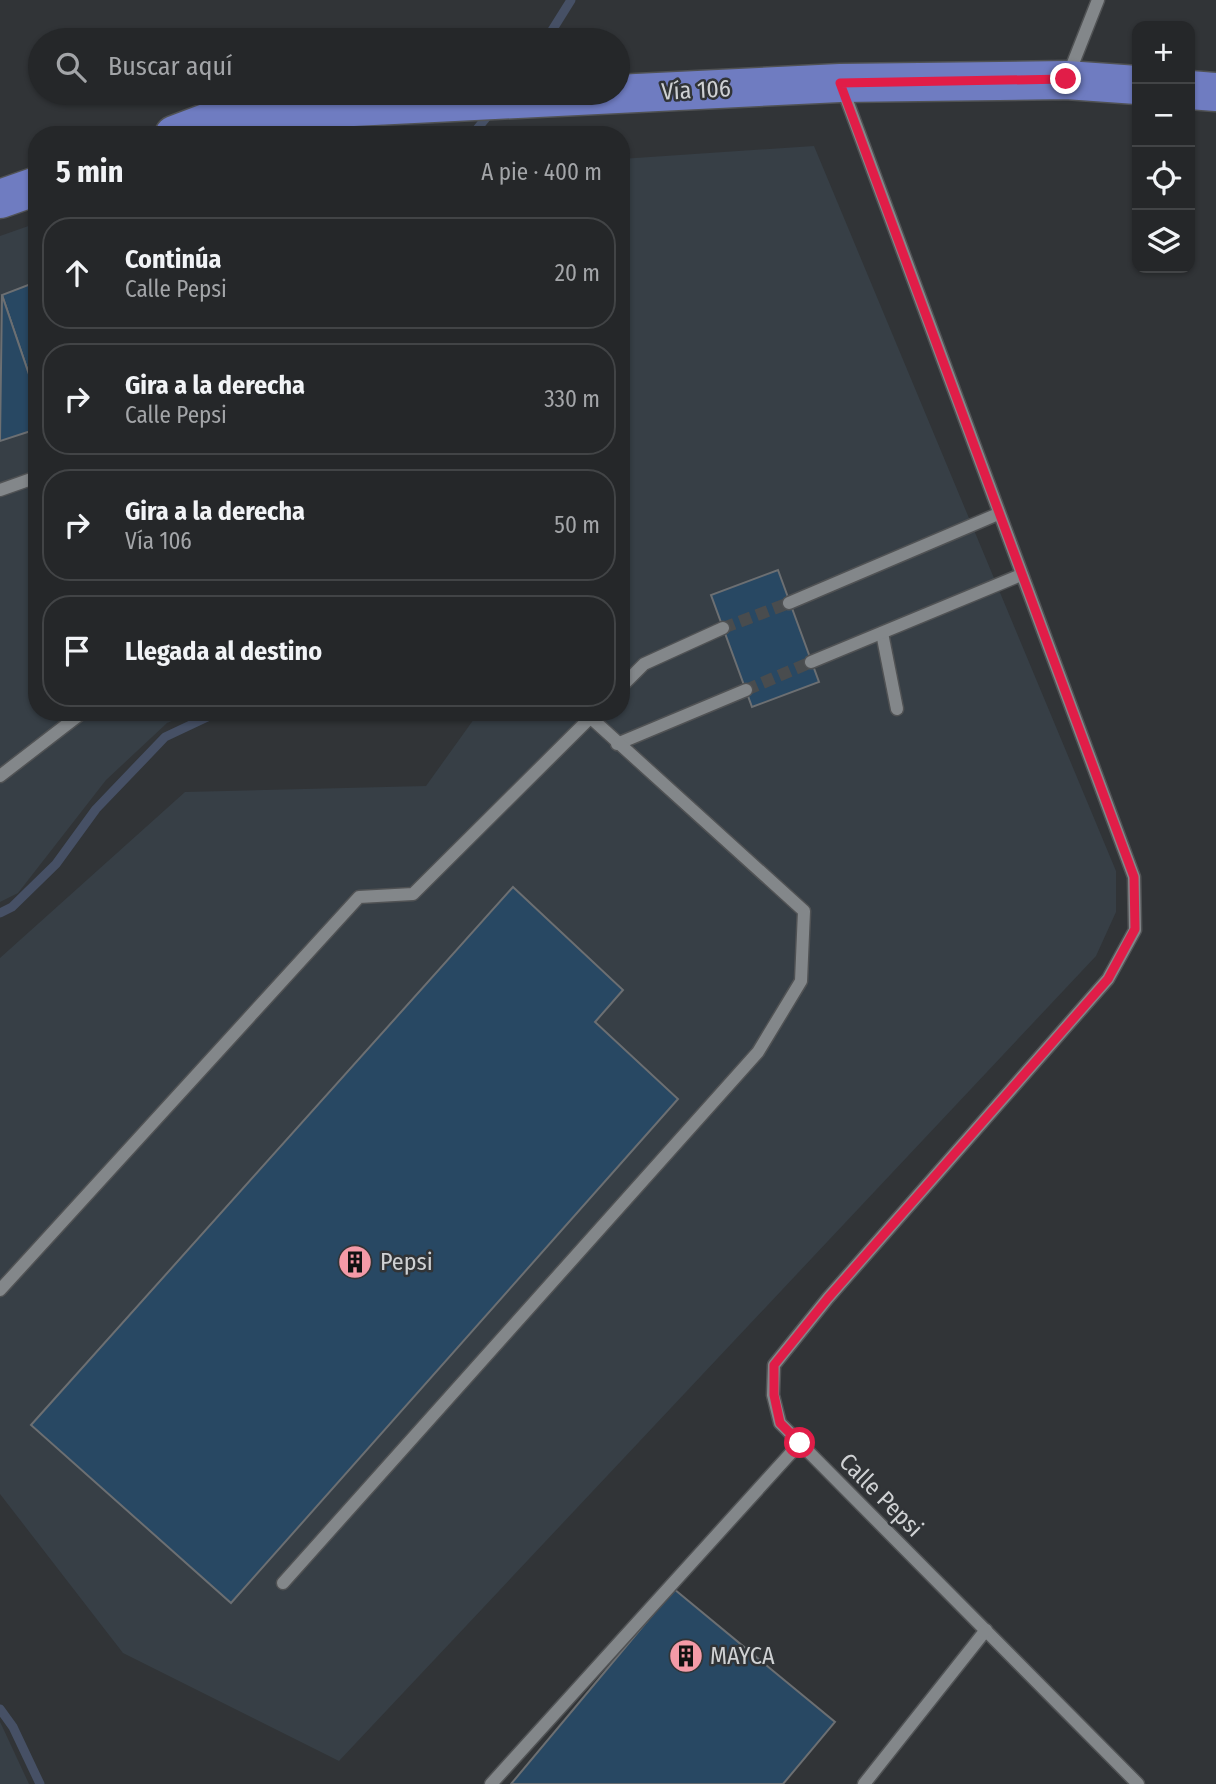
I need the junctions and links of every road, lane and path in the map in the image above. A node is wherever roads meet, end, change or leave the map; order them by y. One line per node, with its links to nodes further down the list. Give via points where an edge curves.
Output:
1 (1098, 0): 2 (street)
2 (1066, 79): 3 (main road, Vía 106); 4 (main road, Vía 106)
3 (840, 83): 7 (main road, Vía 106); 14 (street, Calle Pepsi)
4 (1132, 85)
5 (1195, 90): 6 (main road)
6 (1216, 92)
7 (630, 94)
8 (415, 105): 9 (main road, Vía 106, via 234,119)
9 (208, 126)
10 (28, 189): 11 (main road)
11 (0, 200)
12 (28, 480): 13 (street)
13 (0, 490)
14 (998, 514): 15 (street, Calle Pepsi); 16 (street)
15 (1021, 575): 18 (street); 29 (street, Calle Pepsi, via 1134,877 1135,929 1108,979 774,1365 780,1423)
16 (789, 603)
17 (723, 628): 20 (street, via 644,664)
18 (882, 633): 19 (street); 22 (street)
19 (811, 662)
20 (630, 678)
21 (746, 690): 26 (street)
22 (897, 709)
23 (71, 721): 27 (street)
24 (588, 721): 28 (street, via 413,894 359,897)
25 (599, 721): 26 (street)
26 (617, 744): 30 (street, via 804,911 802,981 758,1052)
27 (0, 776)
28 (0, 1290)
29 (800, 1443): 31 (street, Calle Pepsi); 32 (street)
30 (283, 1583)
31 (986, 1630): 33 (street); 34 (street, Calle Pepsi)
32 (491, 1784)
33 (864, 1784)
34 (1138, 1784)

